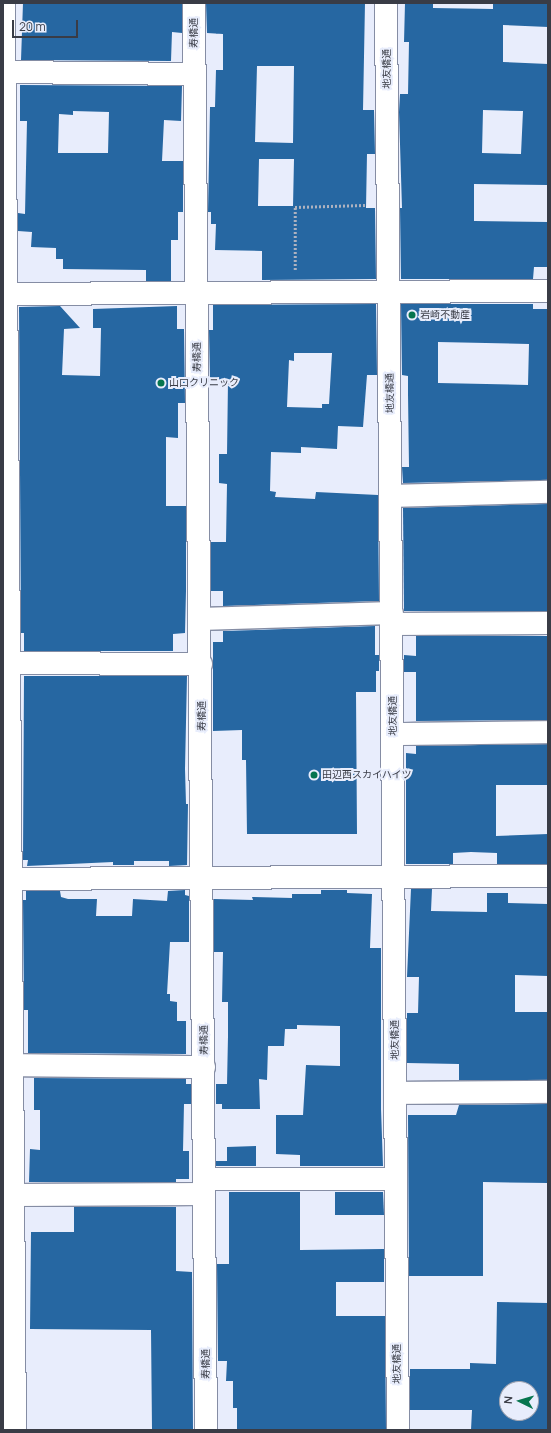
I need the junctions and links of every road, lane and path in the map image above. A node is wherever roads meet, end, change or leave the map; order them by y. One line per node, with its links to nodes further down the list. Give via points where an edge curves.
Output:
1 (4, 3): 4 (street)
2 (194, 3): 5 (street, 寿橋通)
3 (386, 3): 6 (street, 地友橋通)
4 (4, 72): 5 (street); 10 (street)
5 (194, 74): 11 (street, 寿橋通)
6 (388, 205): 8 (street, 地友橋通); 9 (path, via 295,207)
7 (548, 291): 8 (street)
8 (389, 292): 9 (street); 14 (street, 地友橋通)
9 (295, 293): 11 (street)
10 (5, 294): 11 (street); 12 (street)
11 (196, 294): 17 (street, 寿橋通)
12 (5, 395): 15 (street)
13 (548, 492): 14 (street)
14 (391, 496): 16 (street, 地友橋通)
15 (6, 497): 19 (street)
16 (392, 618): 17 (street); 18 (street); 22 (street, 地友橋通)
17 (200, 619): 20 (street, 寿橋通)
18 (548, 623)
19 (7, 663): 20 (street); 23 (street)
20 (202, 664): 24 (street, 寿橋通)
21 (548, 732): 22 (street)
22 (393, 734): 26 (street, 地友橋通)
23 (7, 742): 27 (street)
24 (202, 876): 26 (street); 27 (street); 29 (street, 寿橋通)
25 (548, 876): 26 (street)
26 (395, 877): 31 (street, 地友橋通)
27 (7, 879): 28 (street)
28 (8, 1065): 29 (street); 32 (street)
29 (204, 1066): 34 (street, 寿橋通)
30 (548, 1092): 31 (street)
31 (396, 1093): 33 (street, 地友橋通)
32 (9, 1166): 35 (street)
33 (396, 1179): 34 (street); 38 (street, 地友橋通)
34 (205, 1187): 35 (street); 37 (street, 寿橋通)
35 (13, 1196): 36 (street)
36 (15, 1430)
37 (206, 1430)
38 (398, 1430)

